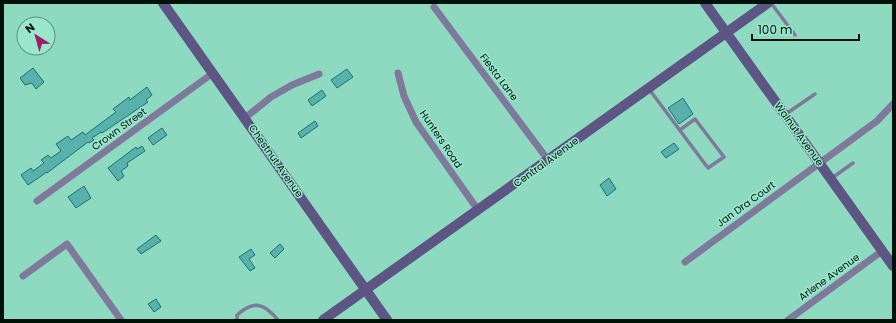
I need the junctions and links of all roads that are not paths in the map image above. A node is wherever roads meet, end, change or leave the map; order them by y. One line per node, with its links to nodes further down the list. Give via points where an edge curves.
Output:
1 (163, 3): 8 (street, Chestnut Avenue)
2 (705, 3): 6 (street, Walnut Avenue)
3 (768, 3): 6 (street, Central Avenue)
4 (771, 3): 7 (lane)
5 (434, 7): 17 (street, Fiesta Lane)
6 (727, 33): 11 (street, Central Avenue); 14 (street, Walnut Avenue)
7 (795, 35)
8 (213, 73): 15 (street, Chestnut Avenue); 21 (street, Crown Street)
9 (398, 73): 22 (street, Hunters Road, via 404,96 416,122)
10 (319, 74): 15 (street, via 271,97)
11 (648, 88): 16 (lane); 17 (street, Central Avenue)
12 (815, 94): 14 (lane)
13 (893, 104): 18 (street, Jan Dra Court, via 878,122)
14 (785, 115): 18 (street, Walnut Avenue)
15 (245, 118): 27 (street, Chestnut Avenue)
16 (680, 130): 16 (lane, via 708,168 724,157 694,119)
17 (548, 160): 22 (street, Central Avenue)
18 (820, 163): 20 (street, Walnut Avenue); 24 (street, Jan Dra Court)
19 (853, 163): 20 (lane)
20 (831, 178): 23 (street, Walnut Avenue)
21 (37, 201)
22 (478, 210): 27 (street, Central Avenue)
23 (882, 251): 25 (street, Walnut Avenue); 33 (street, Arlene Avenue)
24 (684, 262)
25 (893, 266)
26 (23, 276): 28 (street, via 68,244)
27 (366, 289): 31 (street, Central Avenue); 32 (street, Chestnut Avenue)
28 (121, 320)
29 (237, 320): 30 (lane, via 237,315 252,305 260,305 270,310)
30 (278, 320)
31 (323, 320)
32 (387, 320)
33 (788, 320)

